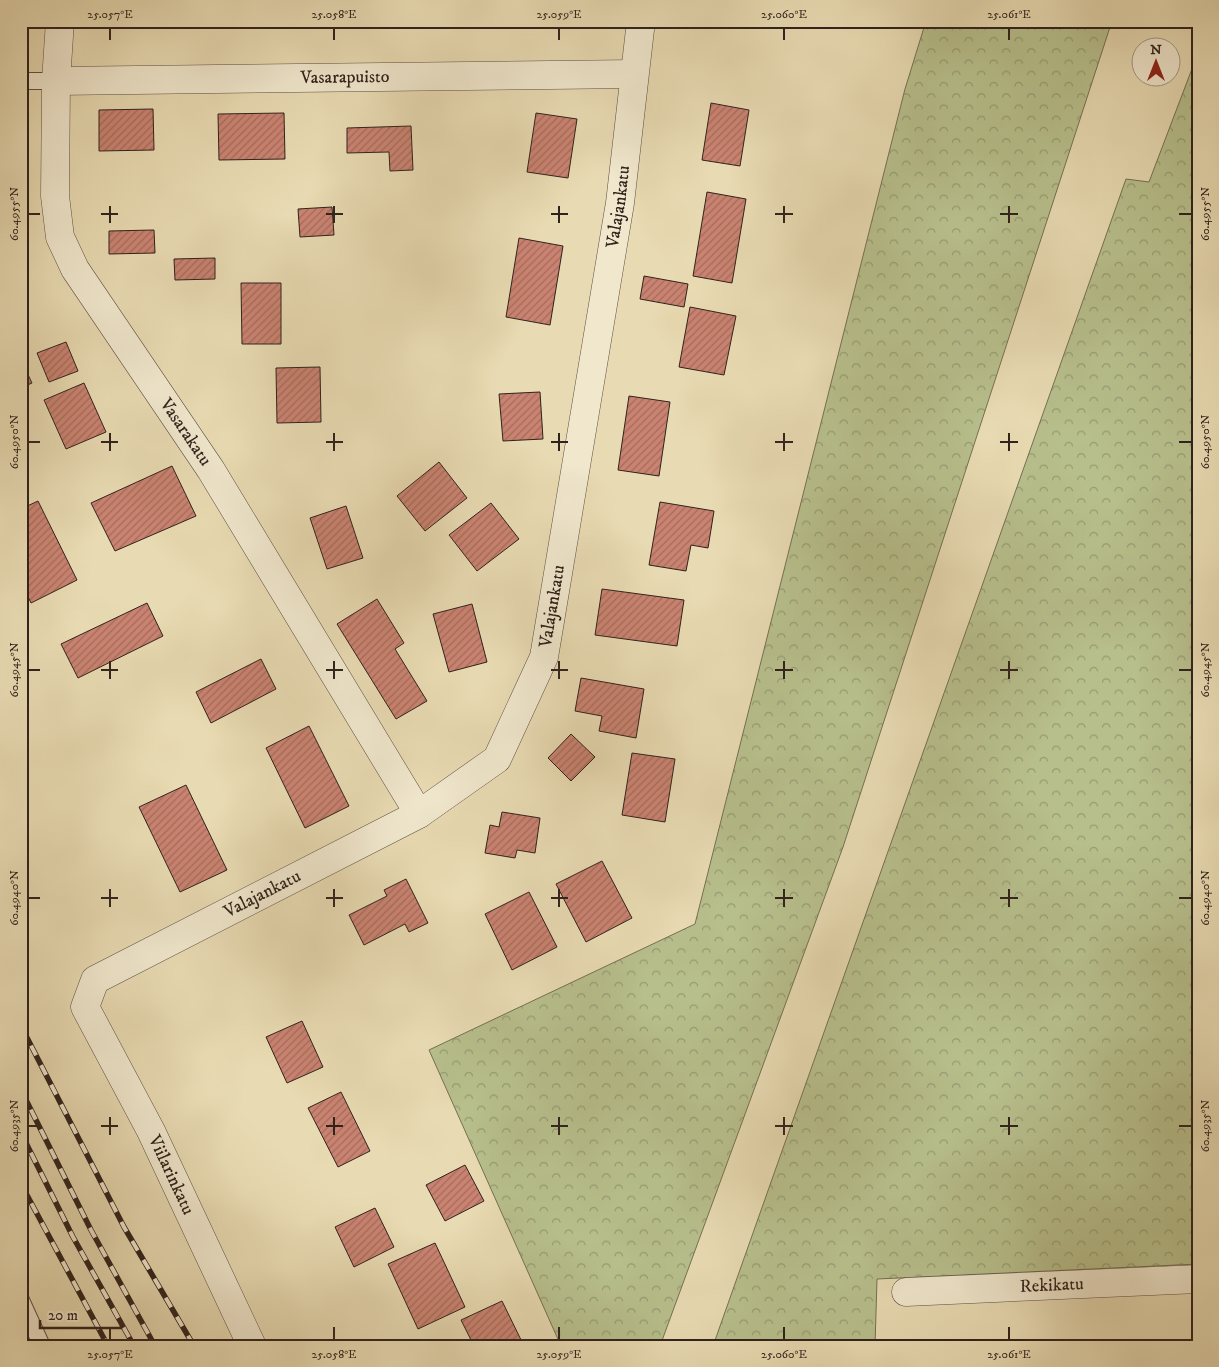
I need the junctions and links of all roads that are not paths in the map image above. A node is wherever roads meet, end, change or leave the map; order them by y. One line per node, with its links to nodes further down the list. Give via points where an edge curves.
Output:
1 (60, 21): 4 (street, Vasarakatu)
2 (641, 21): 3 (street, Valajankatu)
3 (634, 74): 4 (street, Vasarapuisto); 6 (street, Valajankatu, via 620,202 544,657 497,758)
4 (56, 81): 5 (lane); 6 (street, Vasarakatu, via 55,196 60,237 75,269 210,470)
5 (21, 82)
6 (419, 814): 7 (street, Valajankatu, via 95,980)
7 (85, 1007): 12 (street, Viilarinkatu, via 150,1131)
8 (1198, 1279): 9 (street, Rekikatu)
9 (906, 1292)
10 (21, 1300): 11 (lane)
11 (42, 1346)
12 (252, 1346)

